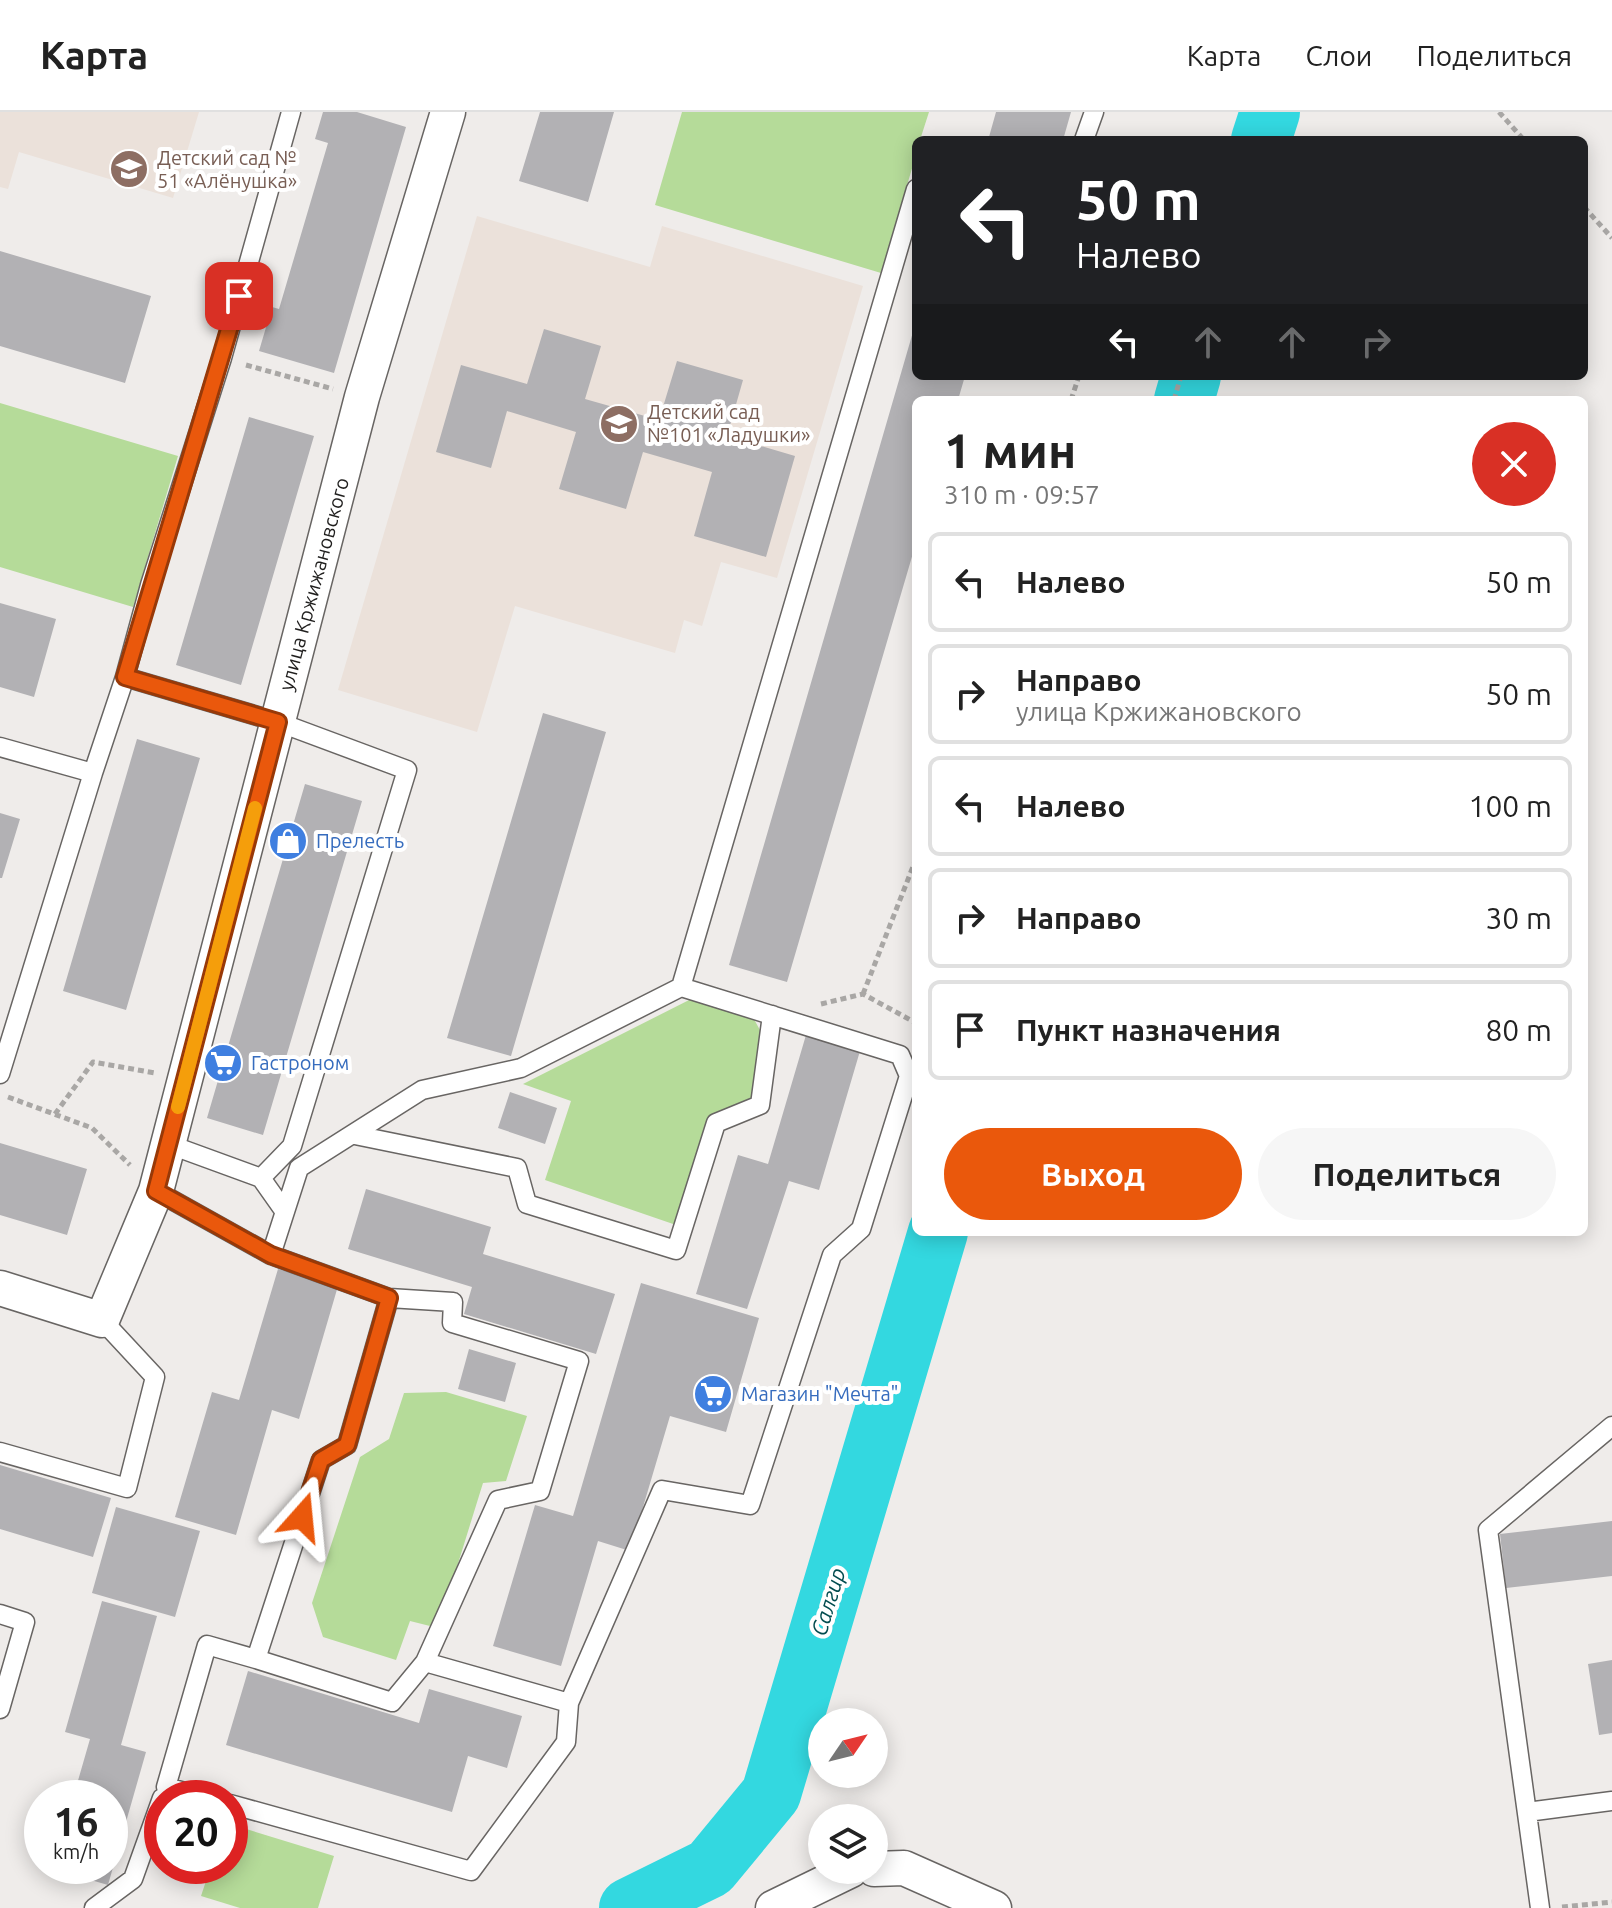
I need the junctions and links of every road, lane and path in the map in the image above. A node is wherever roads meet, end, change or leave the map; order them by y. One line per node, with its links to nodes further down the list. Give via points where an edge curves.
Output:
1 (291, 112): 10 (lane)
2 (448, 112): 11 (street, улица Кржижановского)
3 (1094, 112): 5 (lane)
4 (1499, 112): 6 (path)
5 (1085, 136)
6 (1520, 136)
7 (912, 203): 17 (lane)
8 (1588, 211): 9 (path)
9 (1612, 238)
10 (222, 358): 11 (path); 12 (lane)
11 (362, 397): 13 (street, улица Кржижановского)
12 (125, 677): 13 (lane); 15 (lane)
13 (278, 722): 22 (street, улица Кржижановского); 27 (lane, via 407,770 292,1146)
14 (0, 747): 15 (lane)
15 (93, 773): 21 (lane)
16 (912, 869): 18 (path)
17 (681, 987): 19 (lane); 25 (lane, via 521,1068 422,1090)
18 (863, 994): 19 (path); 20 (path)
19 (772, 1015): 25 (lane, via 760,1105 716,1123 676,1250 527,1204 517,1168); 39 (lane, via 900,1055 909,1076 861,1229 832,1255 750,1505 662,1490)
20 (912, 1021)
21 (0, 1074)
22 (185, 1078): 24 (path, via 93,1062); 26 (street, улица Кржижановского)
23 (0, 1093): 24 (path)
24 (55, 1114): 28 (path, via 92,1128)
25 (355, 1135): 29 (lane, via 299,1168)
26 (168, 1144): 27 (lane); 28 (street, улица Кржижановского)
27 (261, 1178): 29 (lane)
28 (156, 1191): 30 (lane); 33 (street, улица Кржижановского)
29 (285, 1212): 30 (lane)
30 (271, 1255): 32 (lane)
31 (0, 1288): 33 (street)
32 (389, 1298): 37 (lane, via 347,1445 321,1460); 38 (lane, via 453,1302 452,1323 579,1361 540,1491 498,1500)
33 (102, 1320): 35 (lane, via 155,1377 127,1488)
34 (1612, 1426): 44 (lane, via 1488,1530)
35 (0, 1452)
36 (0, 1614): 40 (lane, via 25,1622)
37 (256, 1659): 38 (lane, via 392,1702); 41 (lane, via 207,1645)
38 (425, 1662): 39 (lane)
39 (569, 1703): 43 (lane, via 566,1742 471,1871)
40 (0, 1709)
41 (167, 1780)
42 (1612, 1801): 44 (lane)
43 (248, 1809)
44 (1527, 1812): 52 (lane)
45 (144, 1848): 49 (lane, via 133,1879)
46 (888, 1869): 51 (street, via 904,1868)
47 (822, 1884): 50 (street)
48 (1612, 1902): 53 (path)
49 (94, 1908)
50 (773, 1908)
51 (994, 1908)
52 (1540, 1908)
53 (1549, 1908)

